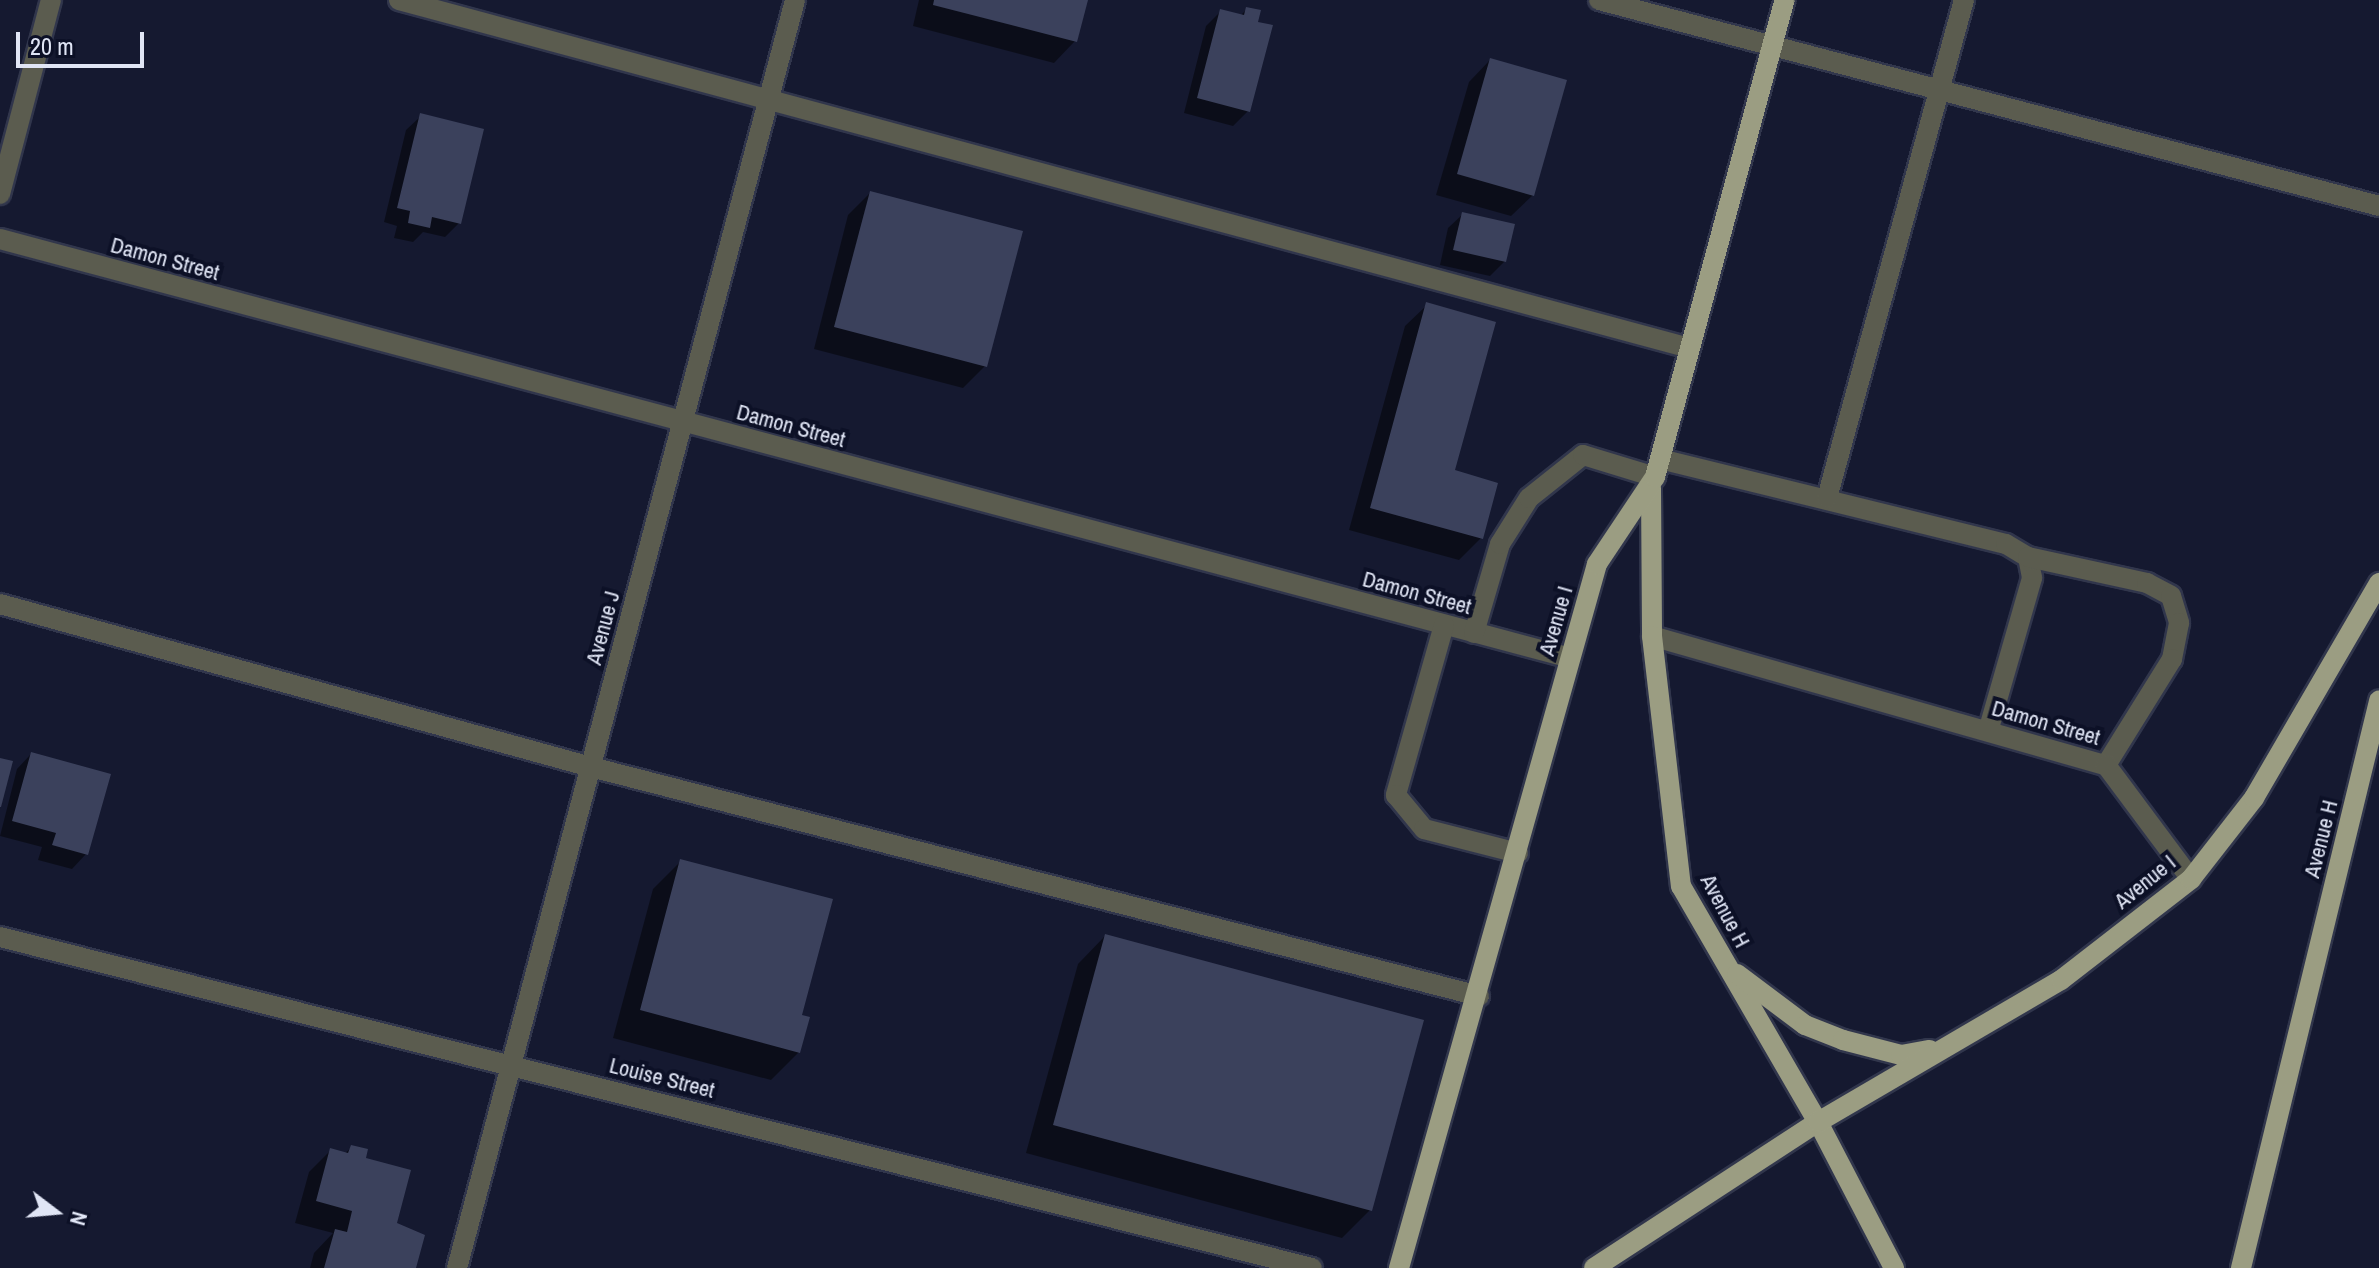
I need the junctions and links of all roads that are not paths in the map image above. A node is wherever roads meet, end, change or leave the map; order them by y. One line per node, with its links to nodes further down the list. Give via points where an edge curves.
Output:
1 (51, 0): 10 (street)
2 (399, 0): 9 (street)
3 (795, 0): 9 (street, Avenue J)
4 (1599, 0): 7 (street)
5 (1785, 0): 7 (main road, Avenue I)
6 (1964, 0): 8 (street)
7 (1772, 46): 8 (street); 13 (main road, Avenue I)
8 (1939, 89): 11 (street); 16 (street)
9 (768, 99): 13 (street); 14 (street, Avenue J)
10 (0, 194)
11 (2379, 206)
12 (0, 239): 14 (street, Damon Street)
13 (1690, 348): 15 (main road, Avenue I)
14 (682, 422): 20 (street, Damon Street); 27 (street, Avenue J)
15 (1655, 475): 16 (street); 21 (street, via 1583,455 1529,498 1500,544); 22 (main road, Avenue H); 23 (main road, Avenue I, via 1597,564)
16 (1827, 498): 17 (street, via 2006,544)
17 (2028, 557): 25 (street, via 2032,578); 26 (street, via 2147,583 2171,596 2179,623 2172,659)
18 (2379, 583): 29 (main road, Avenue I, via 2254,798)
19 (0, 604): 27 (street)
20 (1444, 625): 21 (street, Damon Street); 28 (street, via 1396,795 1424,829)
21 (1474, 633): 23 (street, Damon Street)
22 (1652, 636): 25 (street, Damon Street); 31 (main road, Avenue H, via 1681,886)
23 (1570, 658): 28 (main road, Avenue I)
24 (2379, 701): 41 (main road, Avenue H)
25 (1988, 731): 26 (street, Damon Street)
26 (2106, 765): 29 (street, Damon Street)
27 (591, 767): 32 (street); 34 (street, Avenue J)
28 (1518, 853): 32 (main road, Avenue I)
29 (2191, 879): 33 (main road, Avenue I, via 2061,980)
30 (0, 937): 34 (street, Louise Street)
31 (1717, 949): 33 (main road, via 1741,978 1805,1025 1901,1055); 35 (main road, Avenue H)
32 (1479, 996): 38 (main road, Avenue I)
33 (1947, 1047): 35 (main road, Avenue I)
34 (511, 1064): 36 (street, Avenue J); 37 (street, Louise Street)
35 (1818, 1122): 39 (main road, Avenue I); 40 (main road, Avenue H)
36 (457, 1268)
37 (1312, 1268)
38 (1399, 1268)
39 (1594, 1268)
40 (1894, 1268)
41 (2241, 1268)

